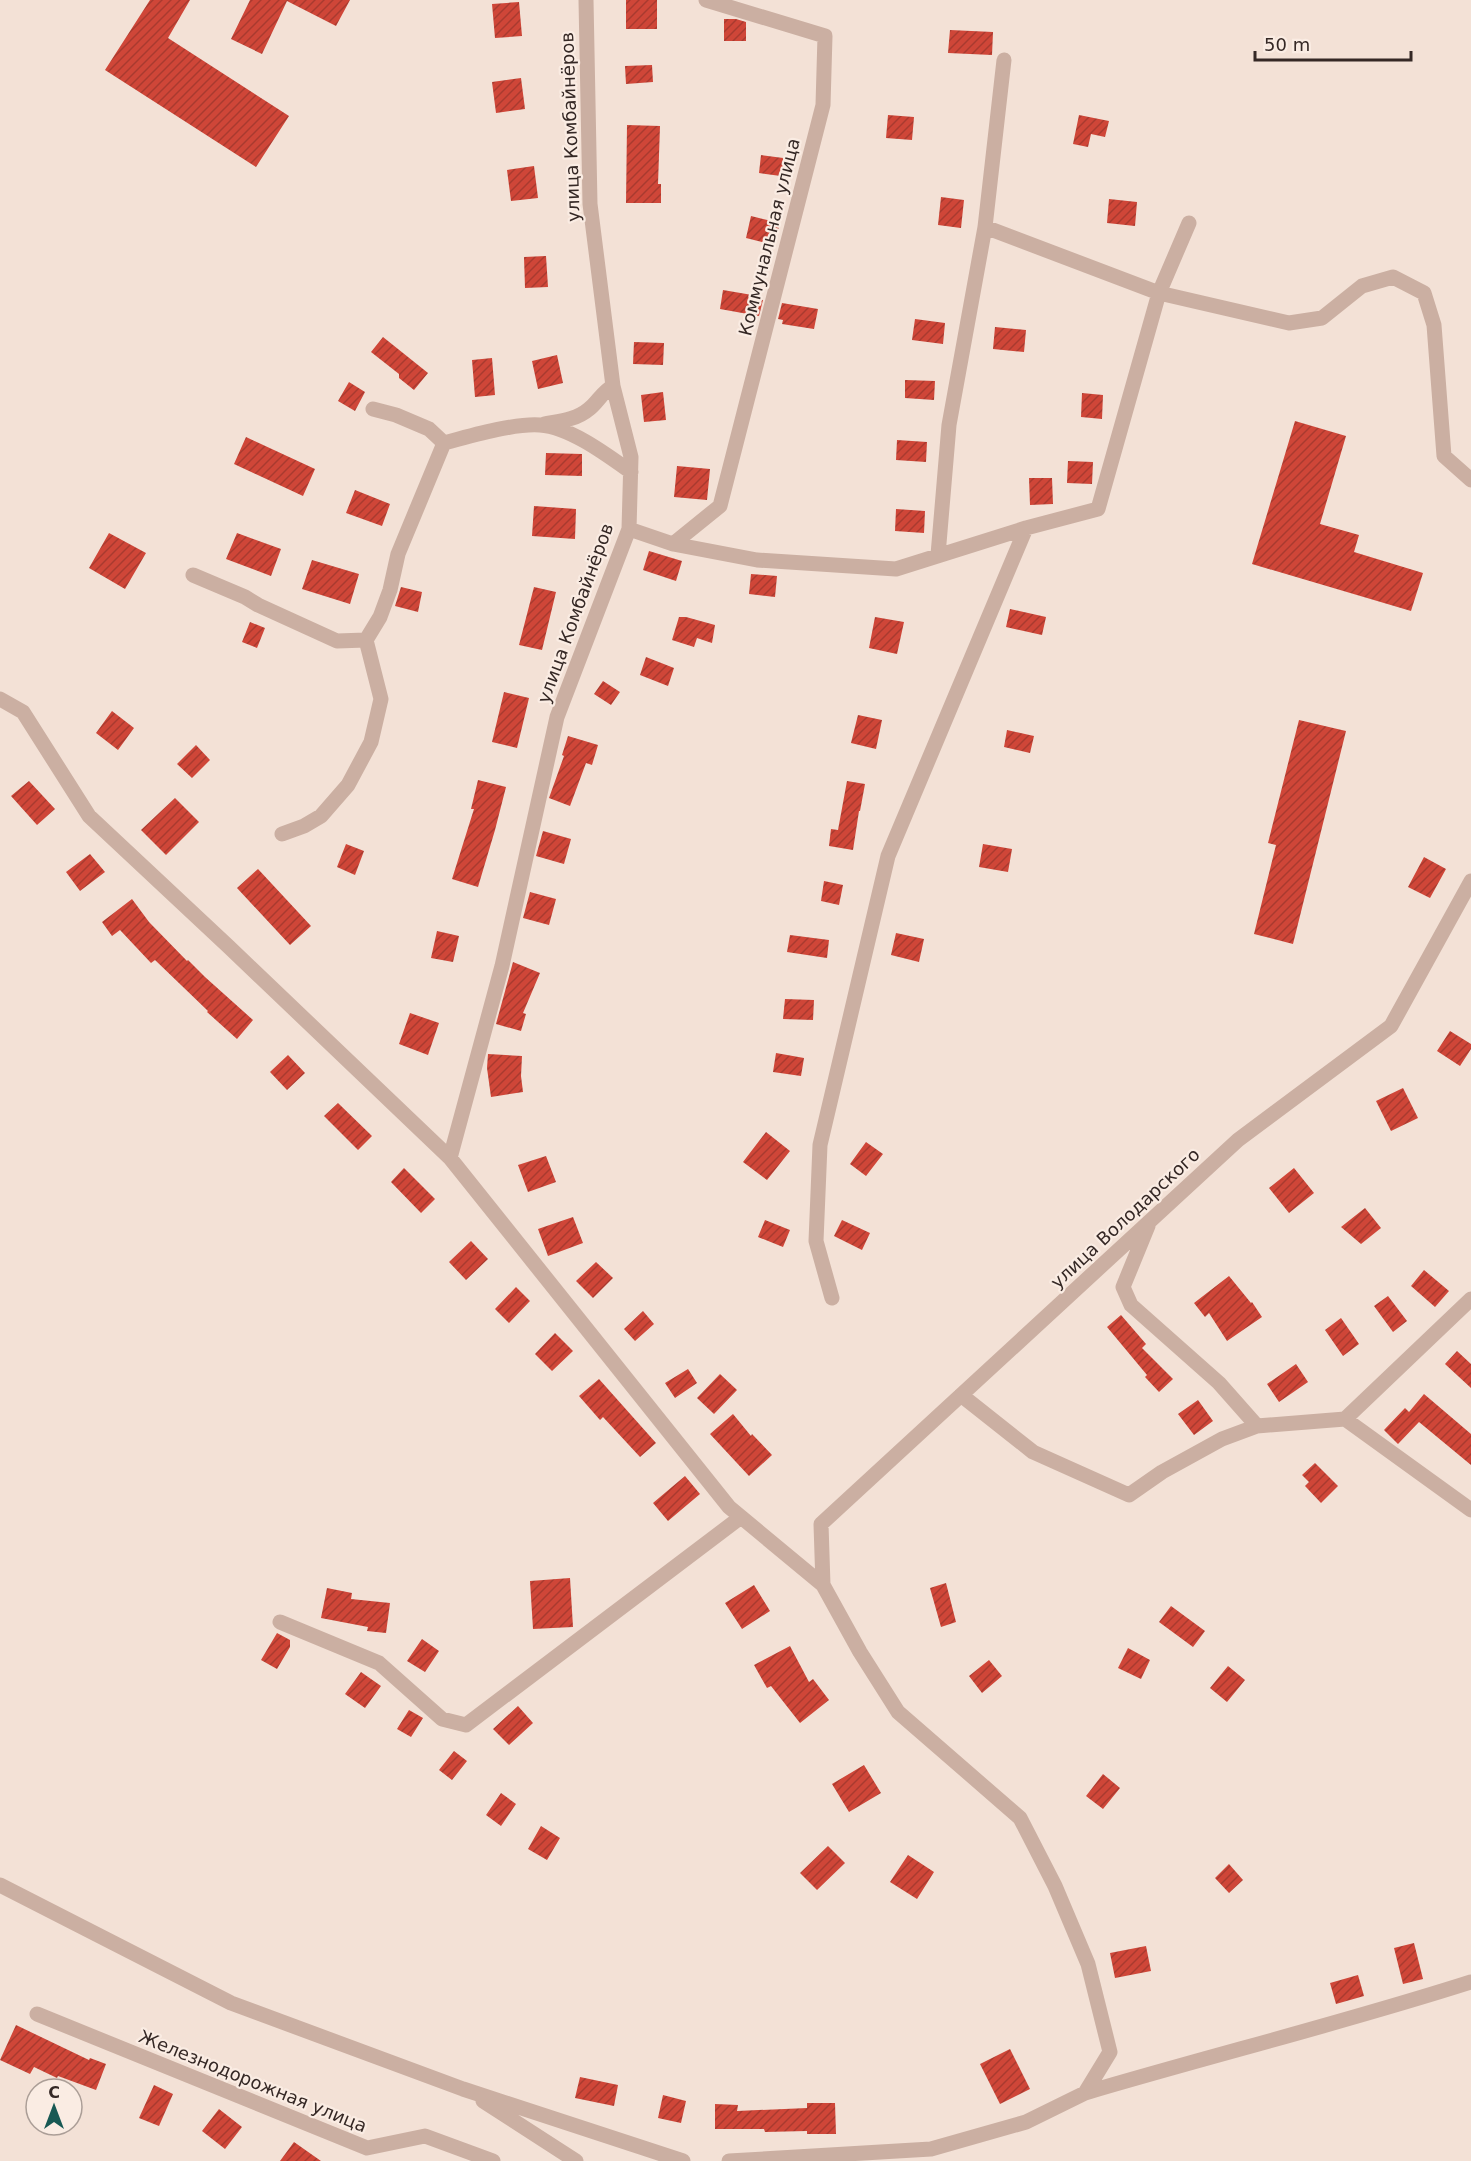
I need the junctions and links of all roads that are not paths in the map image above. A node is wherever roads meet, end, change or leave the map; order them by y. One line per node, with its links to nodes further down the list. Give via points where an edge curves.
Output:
1 (586, 0): 7 (street, улица Комбайнёров, via 590,204)
2 (706, 0): 15 (street, Коммунальная улица, via 825,36 823,105 720,507)
3 (1004, 60): 5 (street)
4 (1189, 223): 6 (street)
5 (985, 227): 6 (street); 16 (street, via 949,425)
6 (1159, 293): 12 (street, via 1289,323 1322,318 1362,286 1392,277 1424,293 1434,325 1444,456); 13 (street, via 1098,509)
7 (612, 386): 9 (street, via 576,418); 11 (street, улица Комбайнёров, via 631,458)
8 (373, 410): 10 (street, via 429,429)
9 (541, 425): 10 (street, via 506,428); 11 (street, via 571,434)
10 (444, 443): 18 (street, via 398,555 380,617)
11 (631, 472): 14 (street, улица Комбайнёров)
12 (1471, 480)
13 (1026, 528): 16 (street); 24 (street, via 888,856 820,1145 816,1240)
14 (629, 529): 15 (street); 22 (street, улица Комбайнёров, via 557,717 502,966)
15 (673, 544): 16 (street, via 757,560 896,569)
16 (938, 555)
17 (194, 575): 18 (street, via 337,641)
18 (366, 640): 20 (street, via 381,699 371,742 348,785 321,816)
19 (0, 699): 22 (street, via 23,712 89,816)
20 (282, 834)
21 (1471, 881): 23 (street, улица Володарского, via 1391,1026 1238,1140)
22 (450, 1158): 30 (street, via 729,1507)
23 (1150, 1221): 26 (street, улица Володарского); 28 (street, via 1123,1287 1131,1305 1220,1383)
24 (832, 1298)
25 (1471, 1299): 27 (street)
26 (961, 1395): 28 (street, via 1033,1452 1129,1495 1222,1439); 31 (street, улица Володарского, via 821,1524)
27 (1345, 1419): 28 (street); 29 (street)
28 (1257, 1426)
29 (1471, 1510)
30 (741, 1517): 31 (street); 32 (street, via 466,1725 442,1719 379,1663)
31 (823, 1585): 37 (street, via 898,1712 1020,1818 1055,1886 1088,1964 1110,2052)
32 (280, 1622)
33 (0, 1885): 36 (street, via 231,2003)
34 (1471, 1982): 37 (street)
35 (37, 2014): 38 (street, Железнодорожная улица, via 366,2148 425,2136)
36 (464, 2089): 39 (street); 40 (street)
37 (1084, 2093): 41 (street, via 1026,2122 931,2149)
38 (493, 2161)
39 (576, 2161)
40 (683, 2161)
41 (729, 2161)

